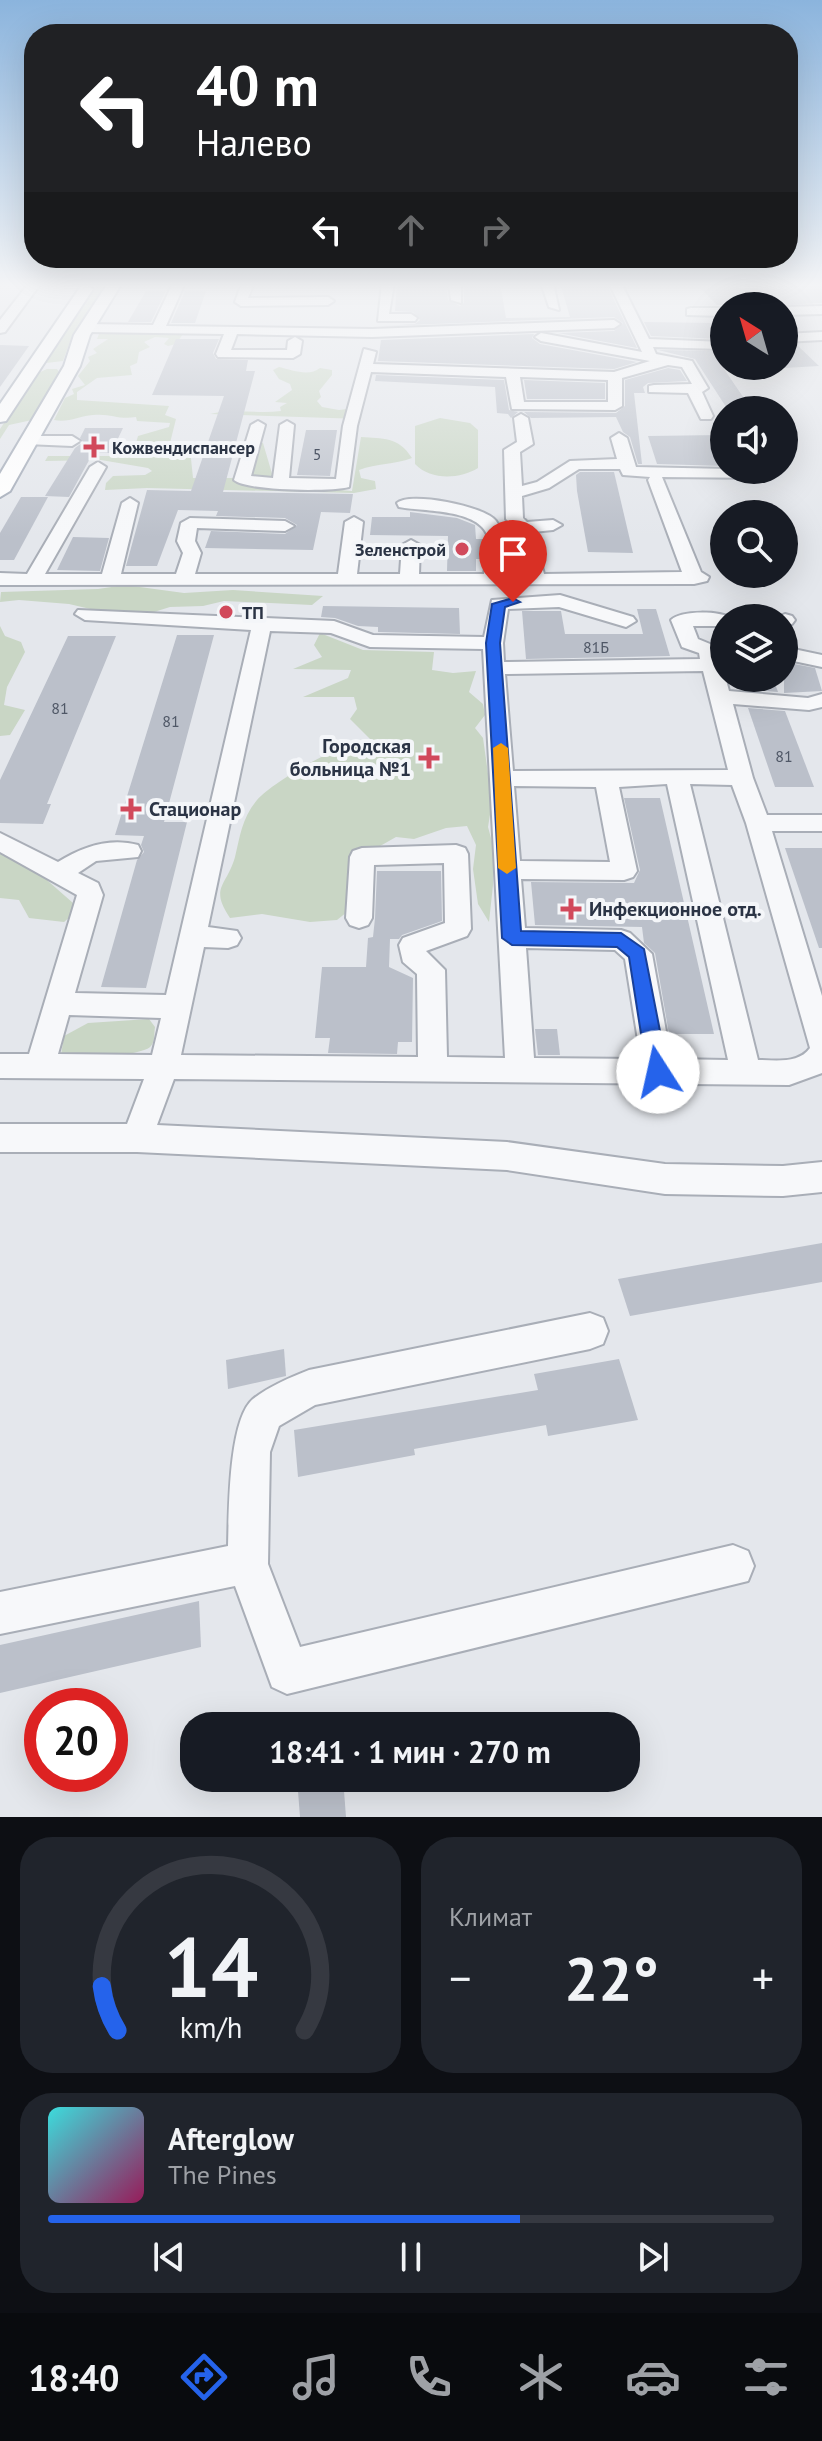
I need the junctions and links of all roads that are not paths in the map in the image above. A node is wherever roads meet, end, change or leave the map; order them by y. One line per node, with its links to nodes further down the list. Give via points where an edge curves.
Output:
1 (34, 368): 11 (main road)
2 (71, 368): 16 (main road)
3 (367, 368): 6 (lane); 22 (lane, via 350,426 343,484)
4 (643, 368): 7 (lane)
5 (689, 368): 8 (lane, via 701,388)
6 (512, 372): 7 (lane); 7 (lane, via 517,406 615,406)
7 (615, 376)
8 (693, 388): 9 (lane); 10 (lane)
9 (654, 389)
10 (706, 416)
11 (0, 417)
12 (521, 418): 24 (lane, via 525,444 512,450)
13 (258, 425): 22 (lane, via 242,480)
14 (287, 425): 22 (lane)
15 (619, 438): 18 (lane)
16 (31, 441): 17 (lane); 23 (main road)
17 (72, 441)
18 (630, 458): 20 (lane, via 629,472); 24 (lane, via 576,464 543,485)
19 (98, 467): 33 (lane)
20 (710, 473)
21 (656, 480): 39 (lane, via 697,578)
22 (280, 483)
23 (1, 486)
24 (515, 493): 30 (lane, via 515,519)
25 (130, 503): 34 (lane)
26 (405, 503): 38 (lane, via 459,509 487,521 498,541)
27 (354, 522): 36 (lane)
28 (553, 525): 30 (lane)
29 (285, 526): 35 (lane, via 190,523 186,541 192,553)
30 (523, 527): 39 (lane)
31 (411, 545): 37 (lane)
32 (0, 579): 33 (lane)
33 (33, 579): 34 (lane)
34 (110, 579): 35 (lane)
35 (184, 579): 36 (lane)
36 (347, 579): 37 (lane)
37 (409, 580): 38 (lane)
38 (492, 580): 39 (lane)
39 (536, 580)
40 (85, 614): 43 (lane)
41 (710, 620): 45 (lane, via 681,620 689,643)
42 (626, 621): 44 (lane, via 583,610 499,604)
43 (262, 625): 44 (lane, via 334,627 370,641); 64 (lane)
44 (493, 643): 49 (lane)
45 (710, 654)
46 (710, 656): 49 (lane)
47 (798, 656): 48 (lane)
48 (821, 661)
49 (495, 668): 54 (lane)
50 (721, 692): 51 (lane)
51 (722, 697): 52 (lane); 55 (lane)
52 (818, 705)
53 (677, 776): 55 (lane); 56 (lane); 78 (lane)
54 (503, 778): 56 (lane); 61 (lane)
55 (741, 778): 57 (lane)
56 (606, 780): 61 (lane, via 624,871)
57 (758, 823): 58 (lane); 67 (lane)
58 (822, 823)
59 (0, 841): 62 (lane)
60 (129, 851): 62 (lane, via 91,853)
61 (507, 870): 66 (lane)
62 (59, 873): 68 (lane, via 90,895)
63 (359, 918): 75 (lane, via 362,857 456,854 458,929 412,945 413,955 431,970)
64 (194, 936): 65 (lane); 69 (lane)
65 (228, 938)
66 (512, 938): 76 (lane); 77 (lane, via 621,940 638,954)
67 (816, 1002): 70 (lane)
68 (58, 1004): 69 (lane); 73 (lane)
69 (177, 1007): 74 (lane)
70 (822, 1044)
71 (822, 1054): 78 (lane, via 816,1063 789,1073)
72 (0, 1066): 73 (lane)
73 (40, 1066): 74 (lane)
74 (164, 1067): 75 (lane); 80 (lane)
75 (433, 1068): 76 (lane)
76 (520, 1070): 77 (lane)
77 (658, 1072): 78 (lane)
78 (746, 1073)
79 (0, 1138): 80 (lane)
80 (137, 1138): 81 (lane, via 507,1156 665,1179)
81 (822, 1177)
82 (590, 1331): 83 (lane, via 309,1388 264,1414 251,1452)
83 (248, 1564): 84 (lane, via 287,1672); 85 (lane)
84 (733, 1566)
85 (0, 1613)

